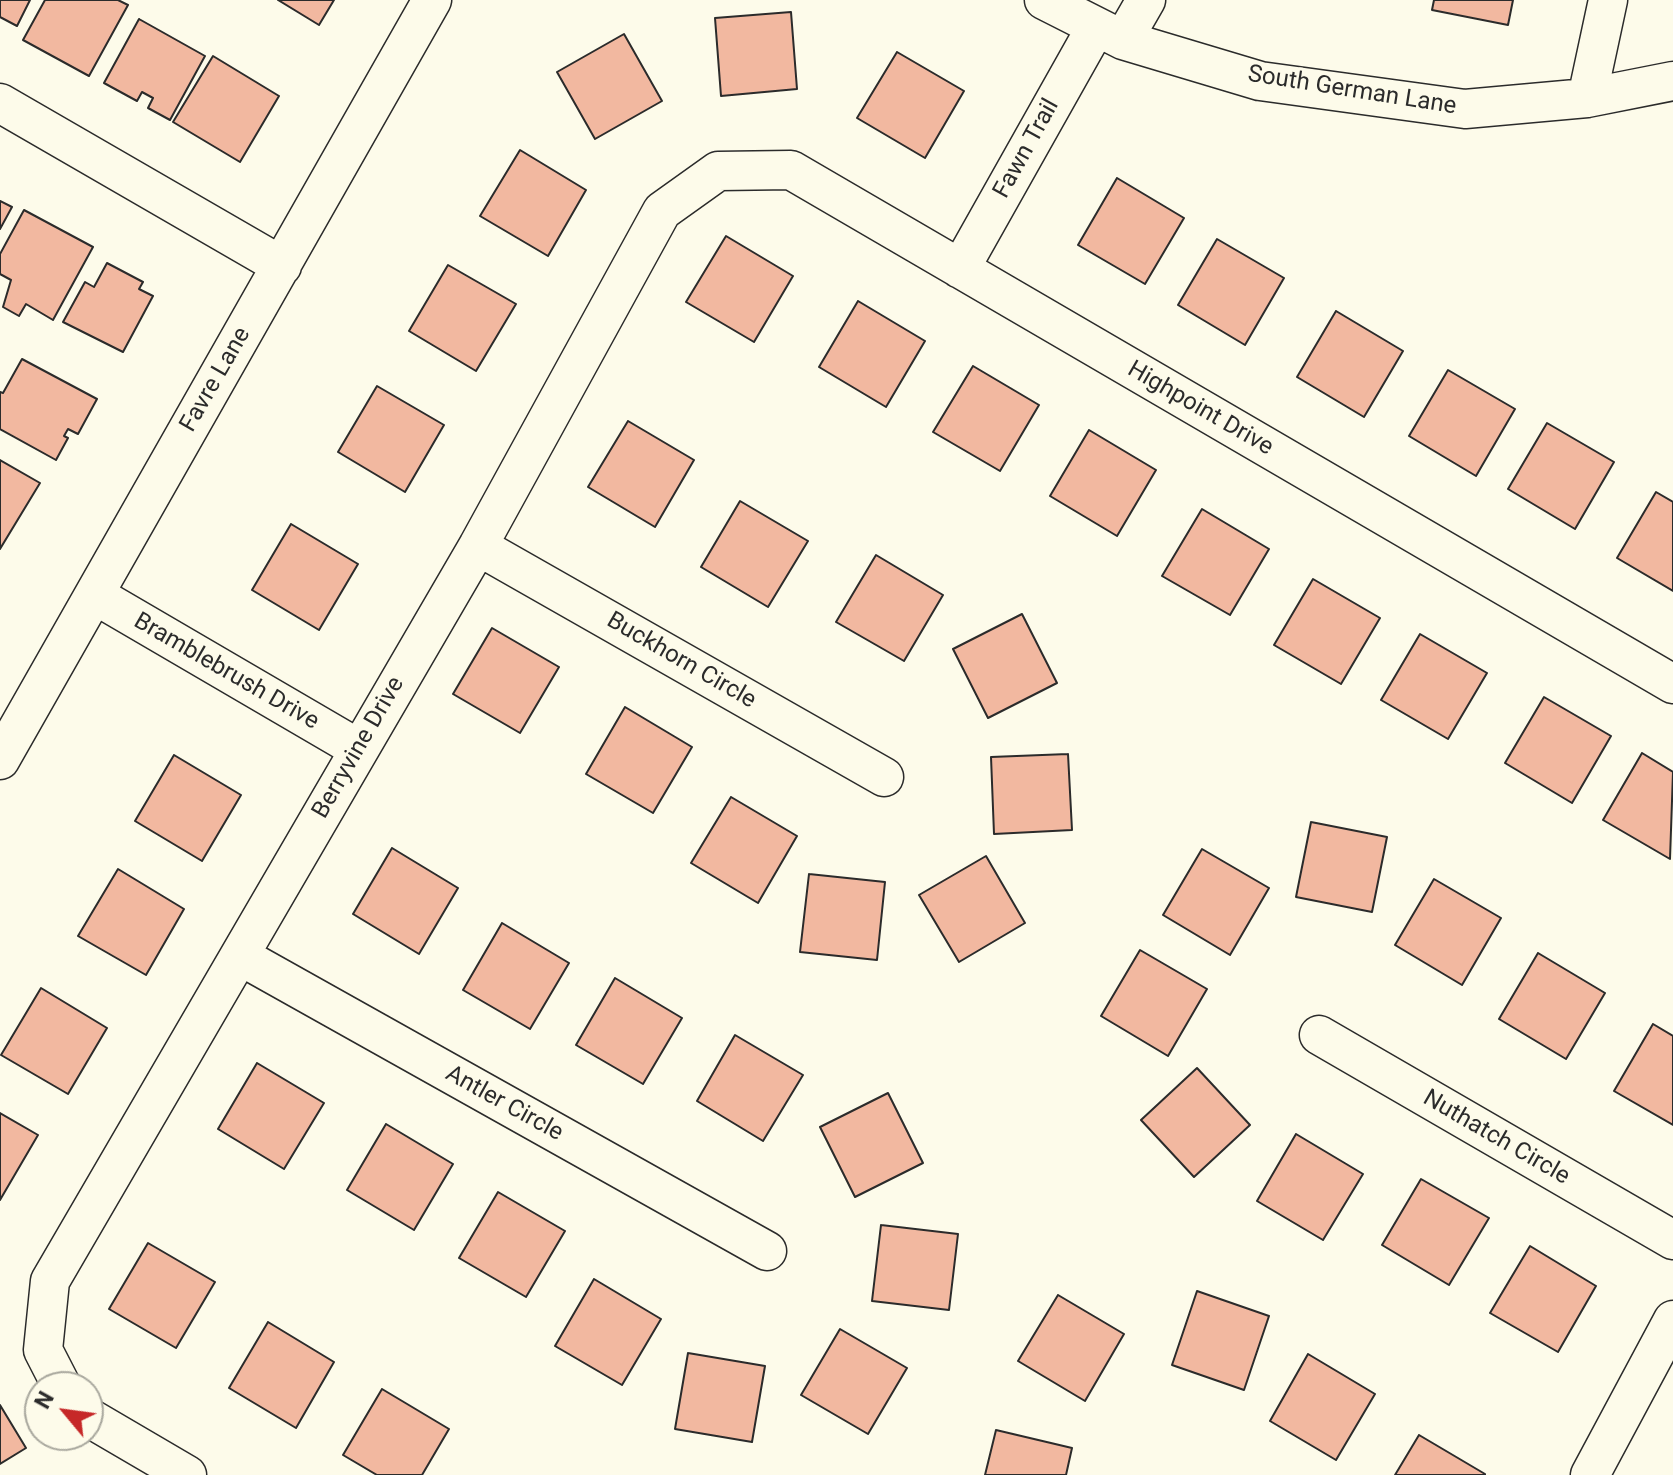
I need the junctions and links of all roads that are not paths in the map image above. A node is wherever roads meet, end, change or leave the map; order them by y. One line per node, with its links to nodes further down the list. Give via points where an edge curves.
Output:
1 (432, 0): 10 (street, Favre Lane)
2 (1044, 0): 5 (street, South German Lane)
3 (1146, 0): 5 (street, Fawn Trail)
4 (1608, 0): 7 (street)
5 (1109, 34): 7 (street, South German Lane, via 1260,81 1465,109); 11 (street, Fawn Trail)
6 (1673, 81): 7 (street, South German Lane)
7 (1587, 98)
8 (0, 103): 10 (street)
9 (718, 171): 11 (street, Highpoint Drive, via 791,170); 12 (street, Berryvine Drive, via 662,211)
10 (282, 266): 13 (street, Favre Lane)
11 (960, 269): 14 (street, Highpoint Drive)
12 (478, 546): 15 (street, Berryvine Drive); 17 (street, Buckhorn Circle)
13 (95, 595): 15 (street, Bramblebrush Drive); 16 (street, Favre Lane)
14 (1673, 684)
15 (357, 748): 18 (street, Berryvine Drive)
16 (0, 760)
17 (884, 777)
18 (242, 957): 21 (street, Antler Circle); 23 (street, Berryvine Drive, via 50,1281 43,1350)
19 (1319, 1035): 20 (street, Nuthatch Circle)
20 (1673, 1240)
21 (767, 1251)
22 (1673, 1320): 26 (street)
23 (54, 1371)
24 (104, 1426): 25 (street)
25 (187, 1475)
26 (1590, 1475)

